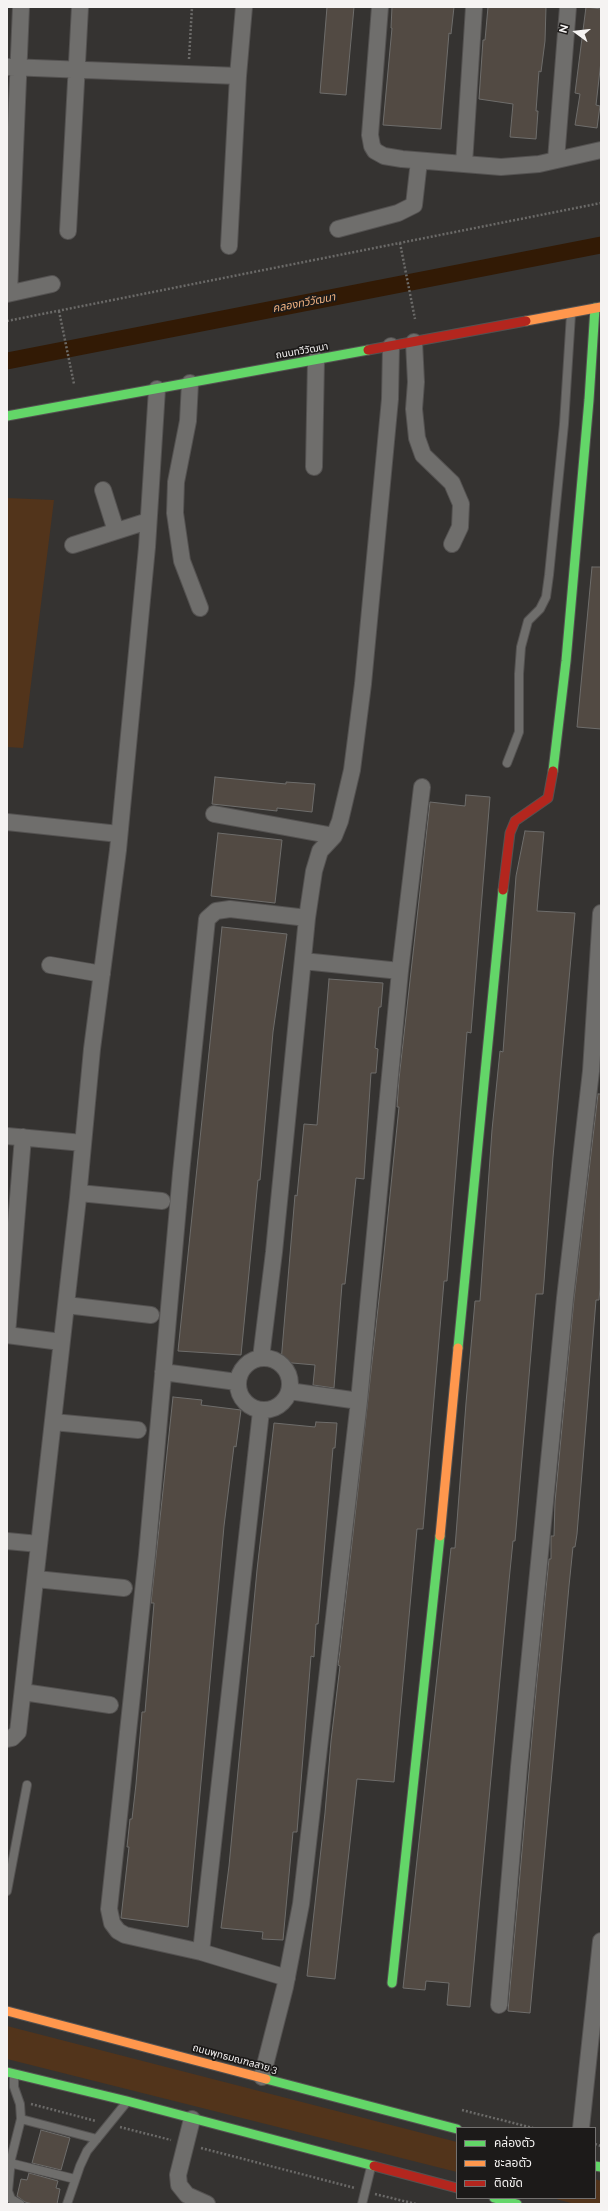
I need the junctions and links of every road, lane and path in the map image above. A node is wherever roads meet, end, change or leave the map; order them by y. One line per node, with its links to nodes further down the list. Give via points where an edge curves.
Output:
1 (21, 7): 8 (street)
2 (80, 7): 9 (street)
3 (192, 7): 10 (path)
4 (244, 7): 11 (street)
5 (380, 7): 14 (street, via 370,135 372,146 384,156)
6 (474, 7): 15 (street)
7 (568, 7): 13 (street)
8 (13, 67): 9 (street); 22 (street)
9 (78, 71): 10 (street); 18 (street)
10 (188, 73): 11 (street)
11 (238, 76): 20 (street)
12 (601, 150): 13 (street)
13 (556, 160): 15 (street, via 501,167)
14 (419, 161): 15 (street); 17 (street, via 414,205 398,213)
15 (464, 164)
16 (601, 203): 19 (path)
17 (338, 229)
18 (68, 231)
19 (400, 243): 24 (path); 26 (path)
20 (229, 246)
21 (52, 284): 22 (street)
22 (8, 293)
23 (598, 308): 25 (street, ถนนทวีวัฒนา); 83 (street, via 566,661 551,784 548,798 515,821 510,833 504,875 442,1522)
24 (59, 311): 27 (path); 32 (path)
25 (572, 313): 28 (street, ถนนทวีวัฒนา); 42 (lane, via 564,424 546,597 540,609 528,621 521,647 519,732)
26 (415, 319)
27 (7, 321)
28 (414, 342): 29 (street, ถนนทวีวัฒนา); 39 (street, via 414,409 417,438 423,455 452,483 461,504 460,528)
29 (391, 346): 30 (street, ถนนทวีวัฒนา); 47 (street, via 390,399 363,684 352,770)
30 (316, 360): 31 (street, ถนนทวีวัฒนา); 35 (street)
31 (190, 383): 33 (street, ถนนทวีวัฒนา); 41 (street, via 188,421 176,482 174,513 182,561)
32 (74, 385)
33 (157, 389): 34 (street, ถนนทวีวัฒนา); 37 (street)
34 (7, 416)
35 (314, 467)
36 (103, 490): 38 (street)
37 (148, 520): 38 (street); 46 (street)
38 (116, 531): 40 (street)
39 (452, 544)
40 (73, 545)
41 (200, 608)
42 (507, 763)
43 (422, 787): 52 (street)
44 (214, 814): 47 (street)
45 (7, 822): 46 (street)
46 (119, 834): 53 (street)
47 (334, 836): 49 (street, via 320,850 314,870)
48 (601, 913): 84 (street, via 590,1071 519,1766)
49 (307, 918): 50 (street); 64 (street, via 230,909 216,911 207,919)
50 (302, 961): 52 (street); 63 (street)
51 (50, 965): 53 (street)
52 (400, 971): 67 (street)
53 (102, 974): 56 (street)
54 (7, 1136): 55 (street)
55 (23, 1137): 56 (street); 61 (street)
56 (83, 1143): 57 (street)
57 (79, 1193): 58 (street); 59 (street)
58 (162, 1201)
59 (66, 1305): 60 (street); 62 (street)
60 (151, 1314)
61 (7, 1334): 62 (street)
62 (62, 1342): 69 (street)
63 (261, 1358): 65 (street, via 245,1366); 66 (street, via 271,1358 280,1363 287,1371)
64 (163, 1372): 65 (street); 81 (street, via 147,1555 109,1908 112,1923 125,1935)
65 (237, 1382): 68 (street, via 238,1392 243,1401)
66 (290, 1391): 67 (street); 68 (street, via 279,1406)
67 (360, 1401): 82 (street, via 301,1904)
68 (261, 1411): 81 (street)
69 (53, 1422): 70 (street); 72 (street)
70 (138, 1430)
71 (7, 1541): 72 (street)
72 (39, 1544): 73 (street)
73 (36, 1579): 74 (street); 75 (street)
74 (124, 1588)
75 (23, 1692): 76 (street); 77 (street, via 18,1732)
76 (110, 1705)
77 (7, 1739)
78 (27, 1785): 79 (lane)
79 (7, 1891)
80 (601, 1941): 93 (street)
81 (201, 1952): 82 (street)
82 (287, 1978): 87 (street)
83 (392, 1982)
84 (498, 2005)
85 (7, 2011): 87 (street, ถนนพุทธมณฑลสาย 3)
86 (11, 2073): 88 (lane); 89 (street)
87 (262, 2077): 94 (street, ถนนพุทธมณฑลสาย 3)
88 (20, 2101): 90 (lane); 92 (path)
89 (127, 2101): 91 (street); 92 (lane)
90 (21, 2118): 95 (lane); 97 (lane)
91 (192, 2119): 96 (street); 98 (street)
92 (108, 2124): 95 (lane); 96 (path)
93 (580, 2127)
94 (456, 2129)
95 (97, 2139): 99 (lane, via 87,2151)
96 (186, 2144): 101 (path); 105 (street, via 178,2174 179,2185 187,2195)
97 (10, 2163): 99 (lane); 103 (lane, via 8,2191 11,2199)
98 (371, 2166): 100 (street); 101 (lane)
99 (75, 2179): 104 (lane)
100 (456, 2188)
101 (366, 2191): 106 (lane); 107 (path)
102 (498, 2199): 108 (street)
103 (20, 2204)
104 (67, 2204)
105 (207, 2204)
106 (362, 2204)
107 (416, 2204)
108 (517, 2204)

